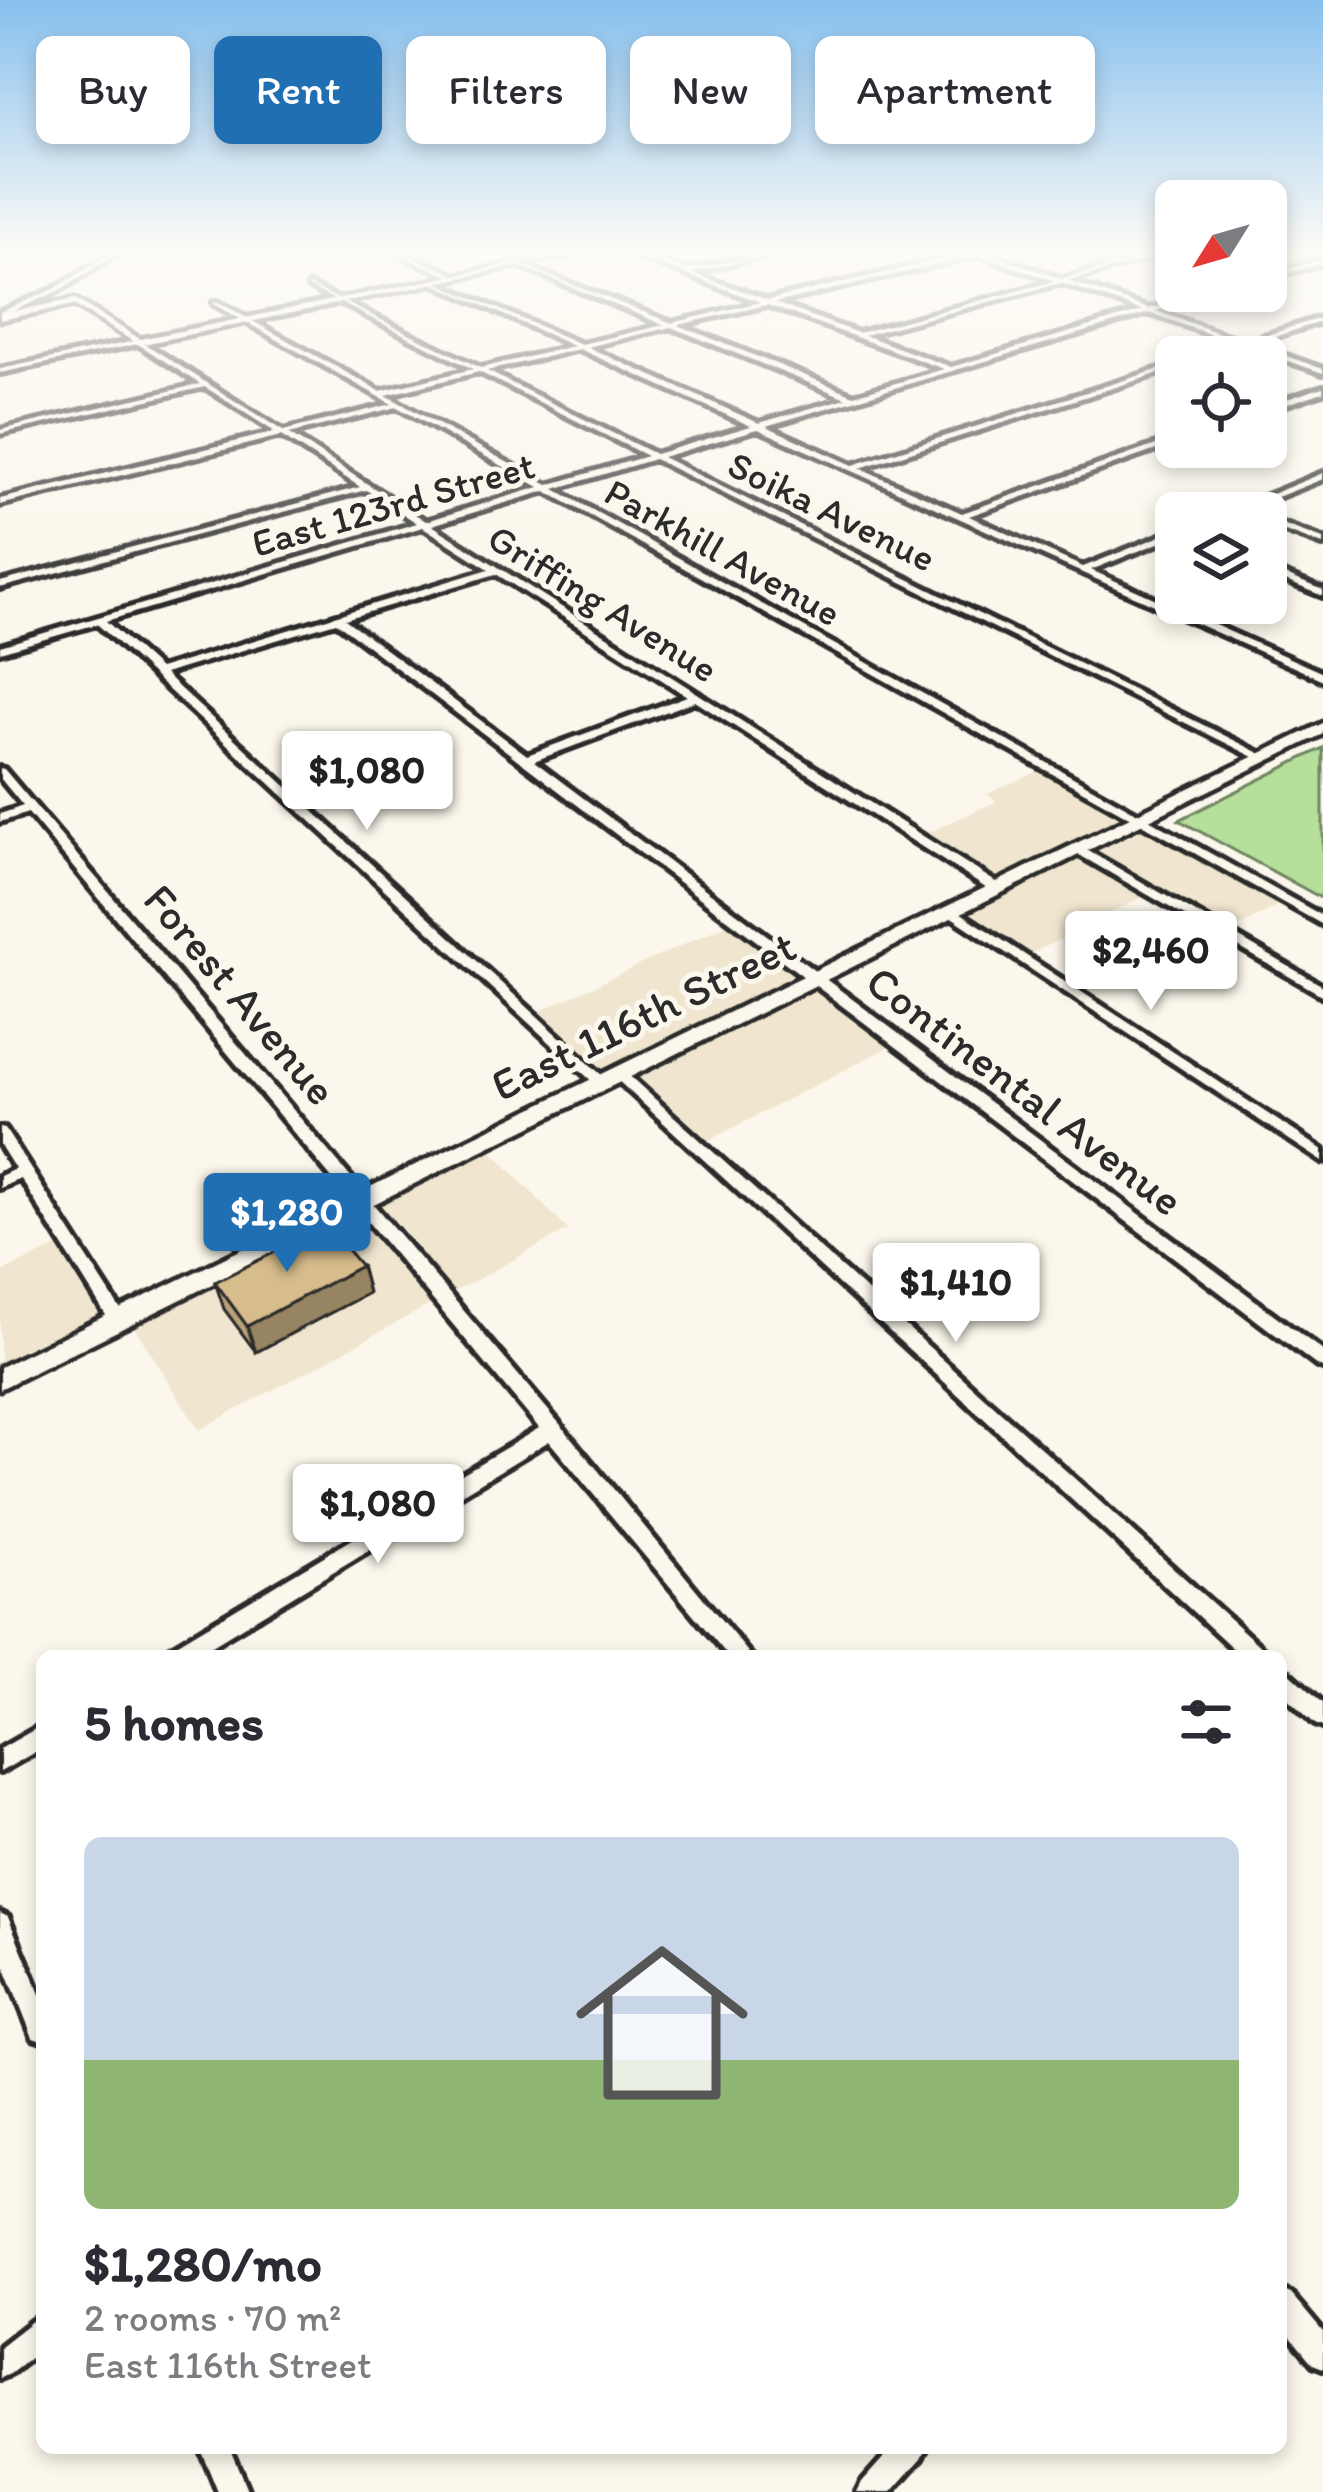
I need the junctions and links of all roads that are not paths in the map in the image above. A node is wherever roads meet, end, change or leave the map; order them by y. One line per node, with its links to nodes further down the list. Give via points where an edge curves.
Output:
1 (180, 368): 10 (street, Griffing Avenue)
2 (333, 368): 12 (street, Parkhill Avenue)
3 (476, 368): 8 (street, Soika Avenue)
4 (486, 368): 8 (street)
5 (627, 368): 16 (street)
6 (778, 368): 13 (street)
7 (949, 369): 13 (street, East 123rd Street)
8 (479, 370): 12 (street); 20 (street, Soika Avenue)
9 (1155, 373): 21 (street)
10 (206, 385): 17 (street); 18 (street, Griffing Avenue)
11 (1323, 389): 14 (street)
12 (379, 394): 15 (street, Parkhill Avenue)
13 (851, 398): 16 (street, East 123rd Street)
14 (1287, 402)
15 (398, 405): 18 (street); 24 (street, Parkhill Avenue)
16 (758, 426): 20 (street, East 123rd Street); 21 (street)
17 (0, 431)
18 (282, 434): 23 (street, Griffing Avenue); 26 (street)
19 (1155, 447): 27 (street)
20 (656, 457): 24 (street, East 123rd Street); 44 (street, Soika Avenue)
21 (852, 468): 27 (street)
22 (1323, 476): 25 (street)
23 (364, 488): 28 (street, Griffing Avenue); 35 (street)
24 (550, 490): 28 (street, East 123rd Street); 49 (street, Parkhill Avenue)
25 (1285, 492)
26 (0, 502)
27 (962, 516): 32 (street)
28 (426, 526): 33 (street, Griffing Avenue); 38 (street, East 123rd Street)
29 (1287, 529): 31 (street)
30 (1155, 541): 32 (street)
31 (1323, 542)
32 (1084, 570): 41 (street)
33 (494, 571): 37 (street); 42 (street, Griffing Avenue)
34 (1287, 578): 36 (street)
35 (0, 585)
36 (1323, 593)
37 (338, 619): 40 (street); 45 (street, Continental Avenue)
38 (99, 620): 39 (street, East 123rd Street); 40 (street)
39 (0, 649)
40 (158, 674): 56 (street)
41 (1323, 676)
42 (695, 697): 45 (street); 51 (street, Griffing Avenue)
43 (1323, 728): 44 (main road, East 116th Street)
44 (1262, 758): 49 (main road, East 116th Street)
45 (525, 760): 54 (street, Continental Avenue)
46 (0, 771): 47 (street, Forest Avenue)
47 (30, 808): 48 (street); 61 (street, Forest Avenue)
48 (0, 818)
49 (1138, 820): 50 (main road, East 116th Street); 53 (street, Parkhill Avenue)
50 (1078, 849): 51 (main road, East 116th Street); 55 (street)
51 (997, 889): 52 (main road, East 116th Street)
52 (952, 911): 54 (main road, East 116th Street); 58 (street)
53 (1323, 922)
54 (815, 977): 56 (main road, East 116th Street); 63 (street, Continental Avenue)
55 (1323, 992)
56 (610, 1078): 61 (main road, East 116th Street); 68 (street)
57 (0, 1133): 59 (street)
58 (1323, 1157)
59 (22, 1172): 60 (street); 62 (street)
60 (0, 1182)
61 (359, 1201): 62 (main road, East 116th Street); 65 (street, Forest Avenue)
62 (118, 1320): 64 (main road, East 116th Street)
63 (1323, 1361)
64 (0, 1379)
65 (553, 1429): 66 (street); 67 (street, Forest Avenue)
66 (185, 1650)
67 (736, 1650)
68 (1249, 1650)
69 (1287, 1684): 70 (street)
70 (1323, 1717)
71 (36, 1740): 72 (street)
72 (0, 1761)
73 (0, 1925): 74 (street)
74 (36, 2014)
75 (1287, 2311): 77 (street)
76 (36, 2336): 78 (street)
77 (1323, 2354)
78 (0, 2364)
79 (217, 2454): 81 (street)
80 (907, 2454): 82 (street)
81 (233, 2492)
82 (872, 2492)

